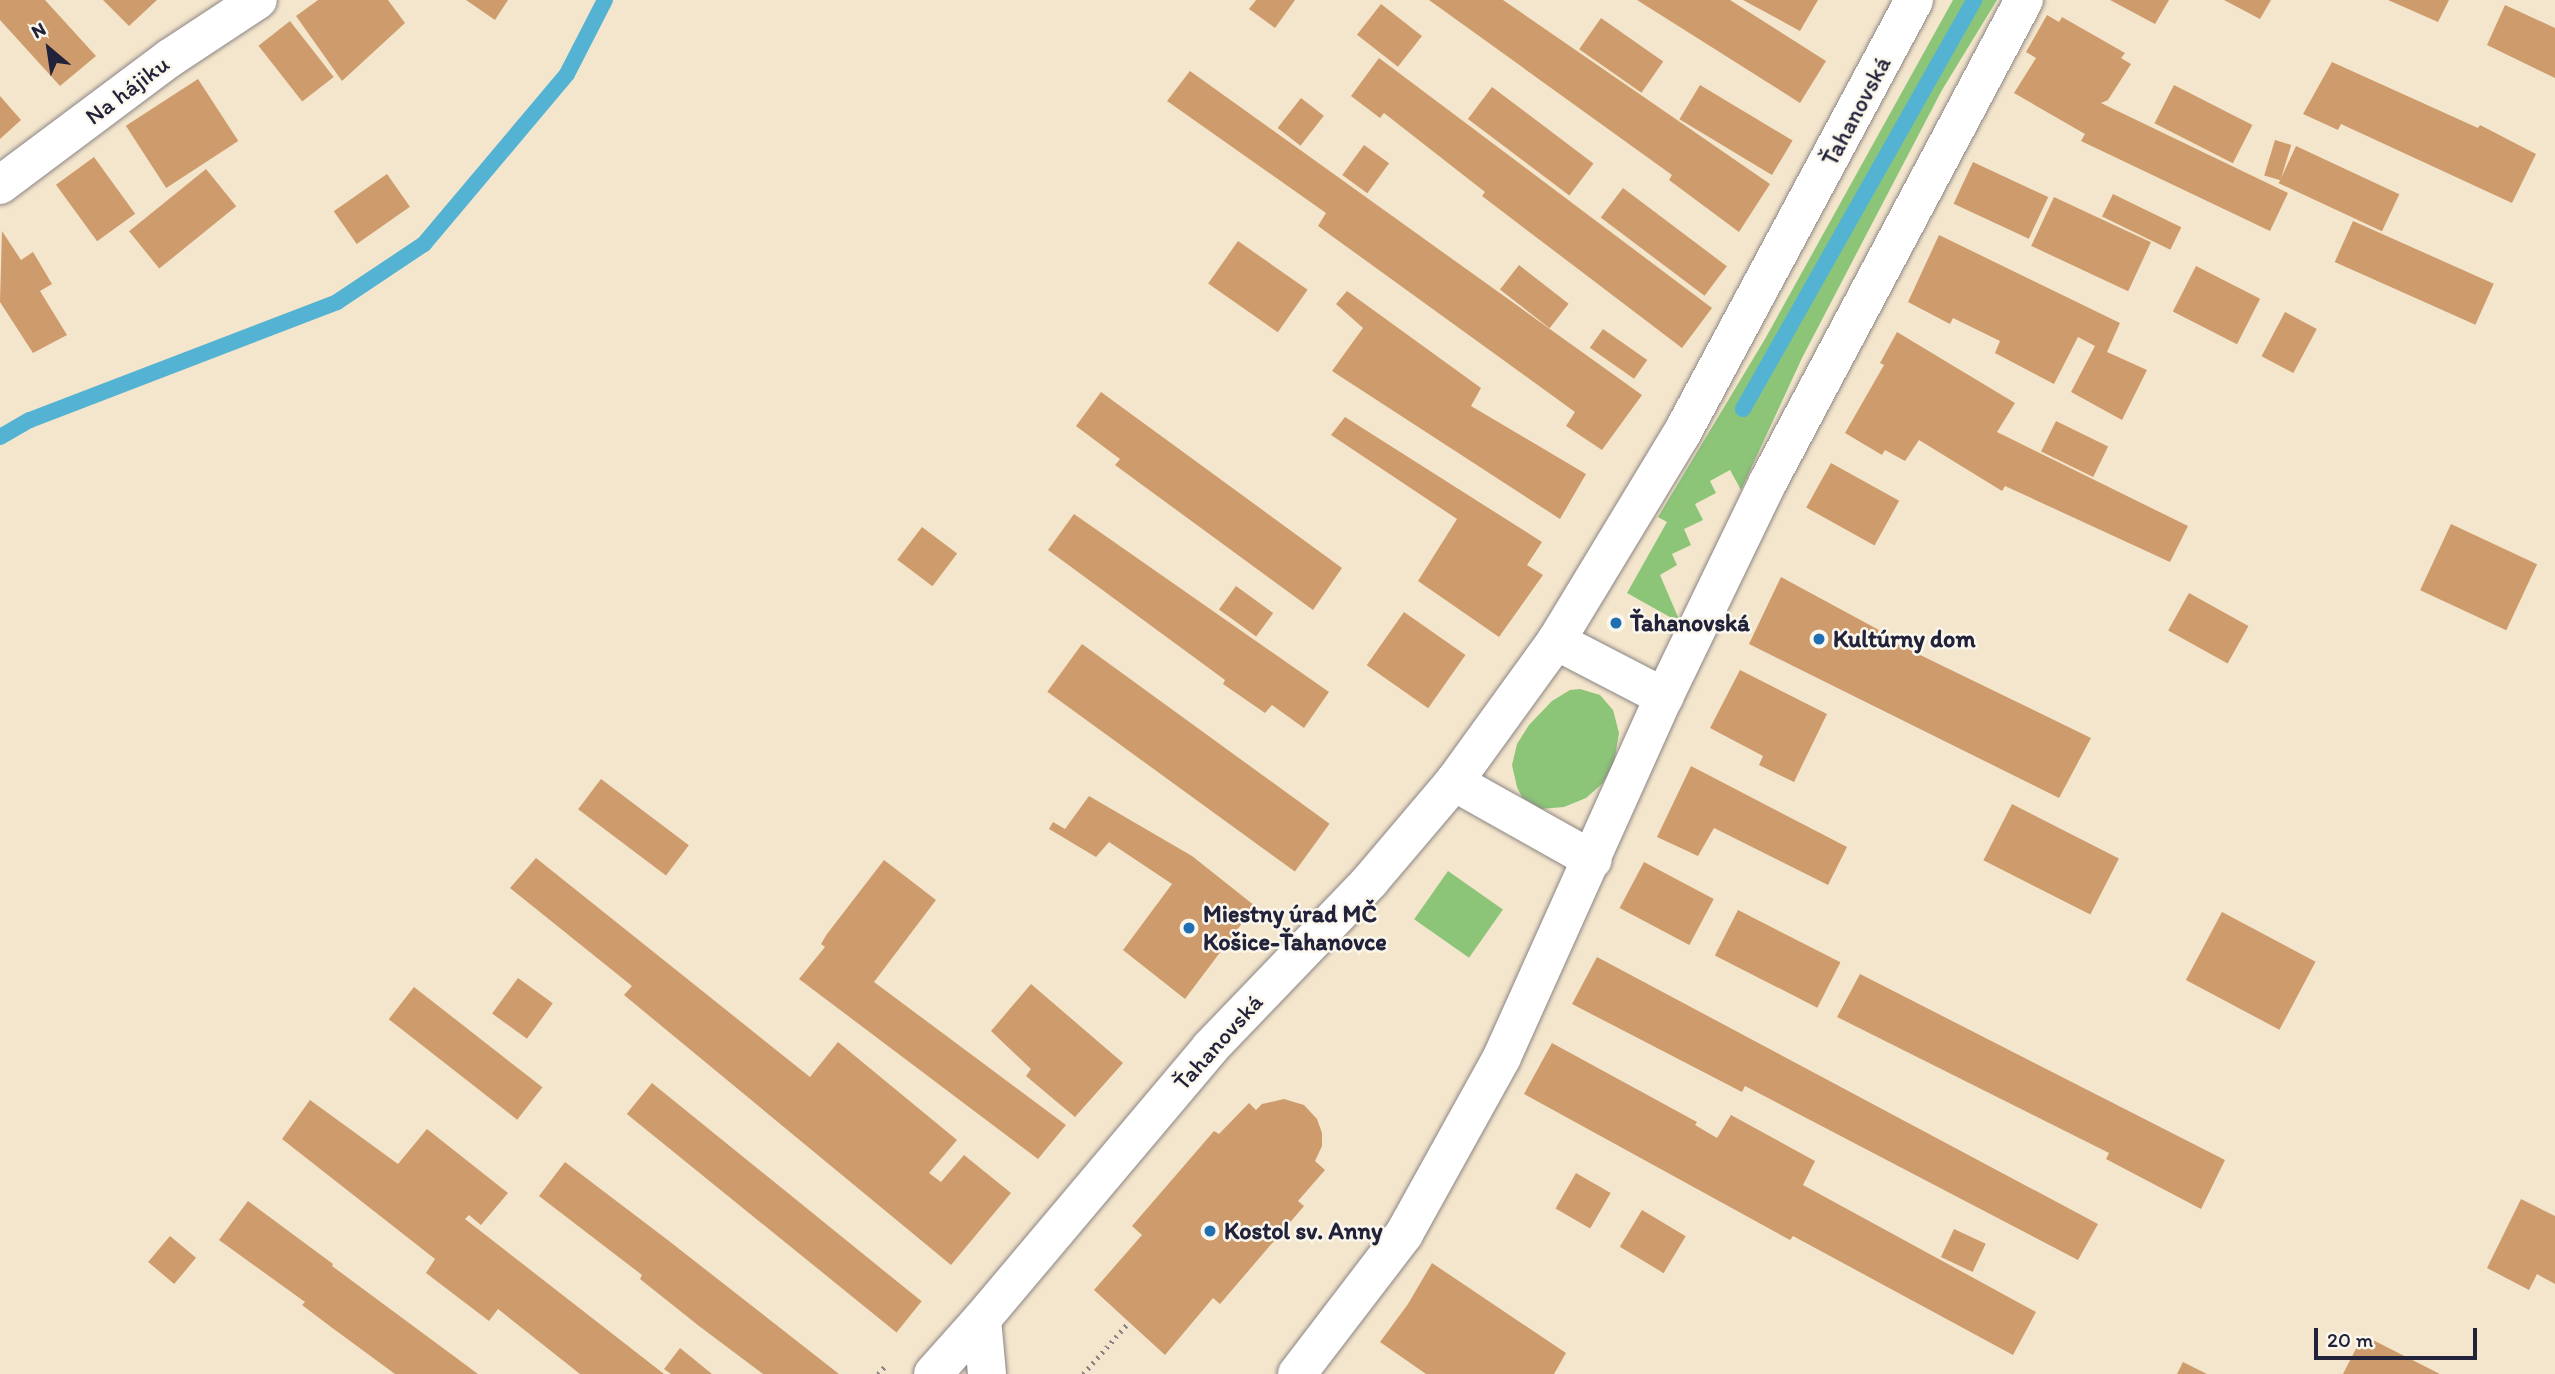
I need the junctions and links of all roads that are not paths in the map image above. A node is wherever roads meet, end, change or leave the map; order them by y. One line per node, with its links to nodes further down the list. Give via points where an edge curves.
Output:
1 (258, 0): 4 (street, Na hájiku, via 170,58)
2 (1914, 0): 5 (street, Ťahanovská, via 1681,435)
3 (2024, 0): 6 (street, via 1768,482)
4 (0, 186)
5 (1556, 641): 6 (street); 7 (street, Ťahanovská)
6 (1664, 698): 8 (street)
7 (1454, 782): 8 (street); 9 (street, Ťahanovská, via 1370,881 1210,1048)
8 (1593, 860): 12 (street, via 1502,1057 1404,1234)
9 (982, 1319): 10 (street, Ťahanovská); 11 (street)
10 (933, 1374)
11 (987, 1374)
12 (1297, 1374)

